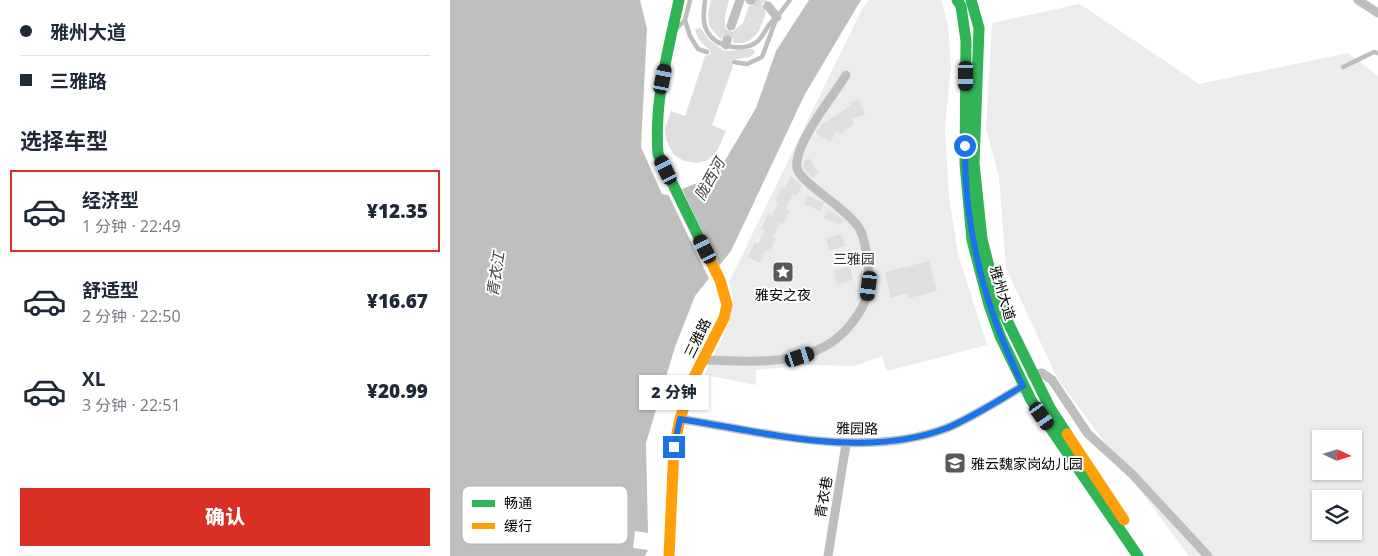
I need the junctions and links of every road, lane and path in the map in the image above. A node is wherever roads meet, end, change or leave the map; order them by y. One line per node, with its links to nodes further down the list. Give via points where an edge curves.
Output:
1 (678, 0): 14 (main road, 三雅路)
2 (690, 0): 12 (lane)
3 (705, 0): 11 (lane, via 706,30 717,42 741,48 757,41 770,21)
4 (740, 0): 13 (street)
5 (790, 0): 11 (lane)
6 (957, 0): 22 (main road, 雅州大道, via 966,41 965,164 972,240 989,305)
7 (971, 0): 21 (main road, 雅州大道, via 979,28 974,163 982,238 998,302)
8 (1358, 0): 10 (street)
9 (768, 6): 11 (street)
10 (1378, 13)
11 (777, 17): 17 (lane, via 762,57 747,64)
12 (685, 20): 14 (lane); 15 (lane, via 698,49)
13 (732, 26)
14 (672, 31): 20 (main road, 三雅路, via 657,111 658,154 725,291 726,312)
15 (707, 52)
16 (1378, 53): 18 (lane)
17 (734, 62)
18 (1343, 67)
19 (846, 75): 20 (street, via 798,153 797,168 803,179 836,203 860,229 870,275 868,296 858,316 834,342 800,357)
20 (703, 360): 23 (main road, 三雅路)
21 (1032, 375): 28 (main road, 雅州大道, via 1050,408); 29 (street, via 1042,373 1052,380 1088,434 1132,474)
22 (1023, 386): 24 (street, 雅园路, via 947,428 875,444); 27 (main road, 雅州大道)
23 (680, 419): 24 (street, 雅园路); 25 (main road, 三雅路, via 674,447)
24 (846, 444): 26 (street, 青衣巷)
25 (669, 556)
26 (828, 556)
27 (1138, 556)
28 (1148, 556)
29 (1208, 556)

